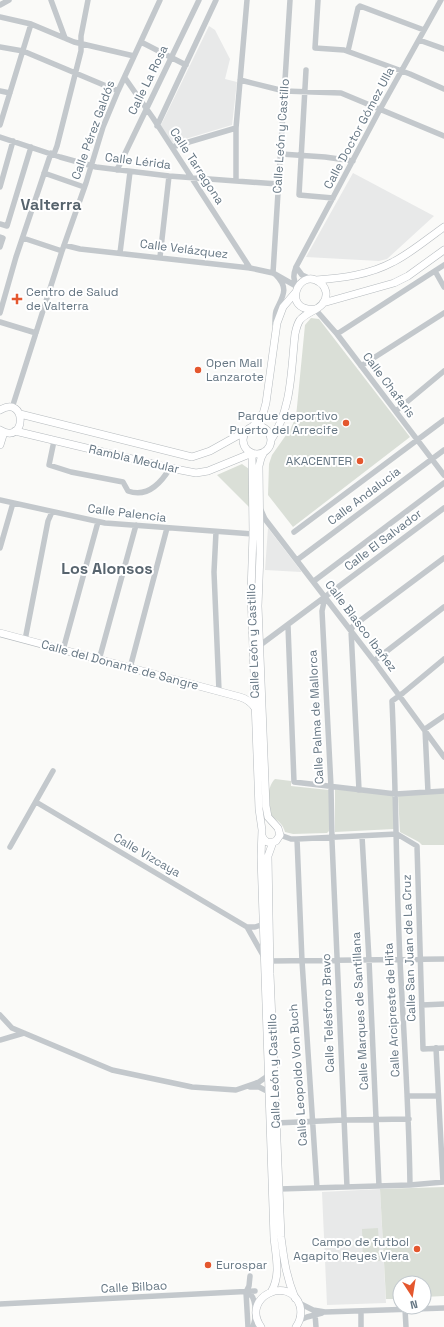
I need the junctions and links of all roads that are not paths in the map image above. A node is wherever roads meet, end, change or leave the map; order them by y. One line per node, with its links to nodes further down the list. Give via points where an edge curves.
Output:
1 (9, 0): 11 (street)
2 (51, 0): 15 (street)
3 (88, 0): 18 (street)
4 (160, 0): 17 (street, Calle Pérez Galdós)
5 (199, 0): 24 (street, Calle La Rosa)
6 (216, 0): 25 (street)
7 (247, 0): 30 (street)
8 (290, 0): 34 (street, Calle León y Castillo)
9 (318, 0): 22 (street, via 315,48)
10 (441, 0): 14 (street, Calle Doctor Gómez Ulla)
11 (0, 5)
12 (0, 16): 13 (street)
13 (31, 24): 15 (street); 21 (street)
14 (424, 30): 16 (street, Calle Doctor Gómez Ulla); 22 (street, via 360,6)
15 (65, 38): 18 (street)
16 (419, 40): 20 (street); 27 (street, Calle Doctor Gómez Ulla)
17 (141, 42): 23 (street, Calle Pérez Galdós); 24 (street)
18 (80, 43): 23 (street); 28 (street, via 81,51)
19 (0, 47): 21 (street)
20 (444, 49)
21 (23, 51): 28 (street); 36 (street)
22 (348, 51): 27 (street)
23 (134, 56): 29 (street, Calle Pérez Galdós)
24 (171, 57): 25 (street); 38 (street, Calle La Rosa)
25 (186, 65): 40 (street)
26 (306, 70): 35 (street)
27 (402, 71): 31 (street); 37 (street, Calle Doctor Gómez Ulla)
28 (75, 73): 33 (street); 47 (street, via 57,146)
29 (124, 78): 33 (street, Calle Pérez Galdós); 38 (street, Calle Tarragona)
30 (240, 80): 34 (street); 41 (street)
31 (444, 89)
32 (0, 91): 36 (street)
33 (118, 91): 51 (street, Calle Pérez Galdós, via 103,127)
34 (284, 91): 35 (street); 48 (street, Calle León y Castillo)
35 (305, 91): 37 (street, via 341,93); 49 (street)
36 (10, 93): 39 (street)
37 (381, 108): 42 (street); 50 (street, Calle Doctor Gómez Ulla)
38 (146, 110): 40 (street, Calle Tarragona); 52 (street, Calle La Rosa)
39 (0, 125)
40 (157, 126): 46 (street, Calle Tarragona)
41 (236, 128): 46 (street); 57 (street)
42 (444, 136)
43 (0, 137): 44 (street, Calle Lérida)
44 (14, 141): 45 (street, Calle Lérida); 59 (street)
45 (31, 147): 47 (street, Calle Lérida); 62 (street, via 7,226)
46 (172, 147): 56 (street, Calle Tarragona)
47 (52, 154): 51 (street, Calle Lérida); 54 (street)
48 (281, 154): 49 (street); 58 (street, Calle León y Castillo)
49 (302, 156): 50 (street); 61 (street, via 299,196)
50 (353, 161): 61 (street, Calle Doctor Gómez Ulla)
51 (92, 166): 52 (street, Calle Lérida); 60 (street, Calle Pérez Galdós)
52 (117, 170): 53 (street, Calle Lérida)
53 (130, 172): 55 (street, Calle Lérida); 70 (street)
54 (44, 173): 60 (street); 65 (street)
55 (169, 176): 56 (street, Calle Lérida); 71 (street)
56 (191, 178): 57 (street, Calle Lérida); 74 (street, Calle Tarragona)
57 (236, 182): 58 (street, Calle Lérida)
58 (278, 184): 76 (street, Calle León y Castillo)
59 (0, 187)
60 (84, 187): 66 (street, Calle Pérez Galdós)
61 (333, 198): 73 (street, Calle Doctor Gómez Ulla)
62 (0, 224)
63 (444, 227): 77 (main road, via 386,266 346,277)
64 (2, 237): 67 (street)
65 (23, 238): 69 (street); 82 (street)
66 (64, 245): 69 (street, Calle Pérez Galdós); 70 (street, Calle Velázquez)
67 (0, 247)
68 (444, 250): 80 (main road, via 394,283)
69 (62, 251): 85 (street, Calle Pérez Galdós)
70 (120, 253): 71 (street, Calle Velázquez)
71 (160, 257): 74 (street, Calle Velázquez)
72 (444, 265): 75 (street)
73 (296, 267): 77 (street, via 302,275); 79 (street, Calle Doctor Gómez Ulla, via 293,274)
74 (250, 268): 76 (street, Calle Velázquez)
75 (435, 271): 78 (street); 87 (street)
76 (273, 272): 79 (street, Calle Velázquez); 86 (street, via 281,280 284,293 276,313)
77 (314, 280): 79 (main road, via 303,281); 80 (main road, via 325,290)
78 (444, 288)
79 (296, 290): 81 (main road, via 296,299 301,306 308,310); 86 (main road, via 283,307)
80 (323, 303): 81 (main road)
81 (315, 309): 87 (street, Calle Chafaris); 98 (main road, via 300,320 294,334 286,408 278,430)
82 (0, 313)
83 (444, 313): 88 (street)
84 (0, 322): 85 (street)
85 (36, 333): 90 (street, Calle Pérez Galdós)
86 (276, 333): 94 (main road, via 266,402 263,414)
87 (337, 334): 88 (street, Calle Chafaris)
88 (361, 366): 91 (street, Calle Chafaris)
89 (444, 371): 91 (street)
90 (4, 408): 92 (main road)
91 (396, 411): 99 (street, Calle Chafaris)
92 (20, 414): 96 (main road, via 20,426); 97 (main road, Rambla Medular, via 192,457 204,454)
93 (444, 420): 99 (street)
94 (253, 426): 97 (main road); 98 (main road, via 268,430)
95 (2, 431): 96 (main road, Rambla Medular); 101 (main road)
96 (15, 431): 100 (main road, Rambla Medular)
97 (246, 431): 104 (main road, via 243,441)
98 (271, 440): 103 (main road)
99 (417, 440): 106 (street, Calle Chafaris); 120 (street)
100 (54, 441): 108 (main road, Rambla Medular); 108 (street, via 49,465 70,472 123,482 128,491 134,494 153,489)
101 (0, 446)
102 (444, 450): 106 (street, Calle Andalucia)
103 (264, 452): 104 (main road); 113 (main road, Calle León y Castillo, via 259,466)
104 (252, 453): 105 (main road, Rambla Medular); 107 (main road, Calle León y Castillo)
105 (234, 459): 107 (main road, via 244,459); 108 (main road, Rambla Medular, via 208,471 196,473)
106 (432, 459): 109 (street, Calle Chafaris); 124 (street, Calle Andalucia)
107 (252, 465): 121 (main road, Calle León y Castillo)
108 (170, 468)
109 (444, 476)
110 (444, 483): 125 (street)
111 (0, 500): 112 (street, Calle Palencia)
112 (13, 503): 115 (street, Calle Palencia); 122 (street)
113 (260, 508): 124 (street, Calle Blasco Ibañez); 132 (main road, Calle León y Castillo)
114 (444, 508): 126 (street, Calle El Salvador)
115 (52, 512): 116 (street, Calle Palencia); 131 (street, via 48,521)
116 (98, 522): 117 (street, Calle Palencia); 133 (street)
117 (136, 525): 118 (street, Calle Palencia); 135 (street)
118 (167, 528): 119 (street, Calle Palencia); 137 (street)
119 (216, 532): 121 (street, Calle Palencia); 139 (street, via 214,572)
120 (294, 532)
121 (253, 534): 138 (main road, Calle León y Castillo, via 251,592)
122 (0, 548)
123 (444, 558): 129 (street)
124 (297, 560): 125 (street, Calle Blasco Ibañez)
125 (314, 581): 126 (street, Calle Blasco Ibañez)
126 (325, 597): 128 (street, Calle El Salvador); 129 (street, Calle Blasco Ibañez); 147 (street, Calle Palma de Mallorca, via 322,611)
127 (444, 607): 136 (street)
128 (288, 626): 132 (street, Calle El Salvador); 147 (street, via 294,782)
129 (351, 630): 136 (street, Calle Blasco Ibañez); 148 (street)
130 (0, 633): 131 (main road, Calle del Donante de Sangre)
131 (25, 640): 133 (main road, Calle del Donante de Sangre)
132 (259, 646): 153 (main road, Calle León y Castillo, via 266,806 268,817)
133 (63, 650): 135 (main road, Calle del Donante de Sangre)
134 (444, 659): 140 (street)
135 (100, 660): 137 (main road, Calle del Donante de Sangre)
136 (374, 661): 140 (street, Calle Blasco Ibañez)
137 (130, 668): 139 (main road, Calle del Donante de Sangre)
138 (254, 689): 141 (main road, via 252,694); 142 (main road, Calle León y Castillo)
139 (220, 691): 141 (main road, Calle del Donante de Sangre)
140 (398, 695): 144 (street, Calle Blasco Ibañez); 151 (street, Calle Arcipreste de Hita, via 392,701)
141 (240, 697): 142 (main road, Calle del Donante de Sangre, via 252,703)
142 (255, 710): 154 (main road, Calle León y Castillo)
143 (444, 716): 144 (street)
144 (424, 729): 145 (street, Calle Blasco Ibañez); 150 (street)
145 (444, 757)
146 (53, 771): 152 (street)
147 (331, 787): 148 (street); 158 (street, Calle Palma de Mallorca)
148 (359, 790): 151 (street)
149 (444, 791): 150 (street)
150 (428, 792): 151 (street)
151 (396, 794): 155 (street, Calle Arcipreste de Hita)
152 (36, 802): 161 (street); 163 (street, Calle Vizcaya)
153 (273, 824): 154 (main road, via 267,825); 156 (main road, via 278,828)
154 (262, 833): 160 (main road, via 265,841); 162 (main road, Calle León y Castillo)
155 (397, 834): 157 (street); 166 (street, Calle San Juan de La Cruz, via 417,846); 170 (street, Calle Arcipreste de Hita)
156 (280, 835): 159 (street); 160 (main road)
157 (362, 836): 158 (street); 169 (street, Calle Marques de Santillana)
158 (331, 837): 159 (street); 172 (street, Calle Telésforo Bravo)
159 (297, 839): 171 (street, Calle Leopoldo Von Buch)
160 (273, 842): 168 (main road, Calle León y Castillo, via 268,856)
161 (10, 846)
162 (264, 924): 164 (street); 168 (main road, Calle León y Castillo)
163 (247, 927): 164 (street); 165 (street)
164 (256, 927): 165 (street)
165 (253, 937): 168 (street)
166 (421, 959): 167 (street); 170 (street); 174 (street, Calle San Juan de La Cruz)
167 (444, 959)
168 (267, 960): 171 (street); 180 (main road, Calle León y Castillo); 189 (main road, Calle León y Castillo)
169 (369, 960): 170 (street); 172 (street); 186 (street, Calle Marques de Santillana)
170 (400, 960): 183 (street, Calle Arcipreste de Hita)
171 (302, 961): 172 (street); 188 (street, Calle Leopoldo Von Buch)
172 (337, 961): 185 (street, Calle Telésforo Bravo)
173 (444, 1004): 174 (street)
174 (422, 1005): 178 (street, Calle San Juan de La Cruz, via 423,1049)
175 (0, 1015): 176 (street, via 12,1028)
176 (24, 1033): 177 (street); 181 (street, via 112,1070 192,1087 236,1090)
177 (0, 1040)
178 (436, 1048): 179 (street); 184 (street)
179 (444, 1048)
180 (269, 1075): 181 (street); 182 (main road, Calle León y Castillo)
181 (248, 1086): 182 (street, via 259,1087)
182 (269, 1092): 201 (main road, Calle León y Castillo, via 274,1238 278,1274)
183 (407, 1096): 184 (street); 187 (street, Calle Arcipreste de Hita)
184 (437, 1096): 190 (street)
185 (344, 1120): 186 (street); 188 (street); 194 (street, Calle Telésforo Bravo)
186 (376, 1120): 187 (street); 193 (street, Calle Marques de Santillana)
187 (409, 1120): 192 (street, Calle Arcipreste de Hita)
188 (312, 1121): 189 (street); 195 (street, Calle Leopoldo Von Buch)
189 (276, 1123): 196 (main road, Calle León y Castillo)
190 (442, 1136): 191 (street)
191 (443, 1182): 192 (street)
192 (410, 1185): 193 (street)
193 (379, 1186): 194 (street)
194 (347, 1187): 195 (street)
195 (317, 1188): 196 (street)
196 (279, 1189): 202 (main road, Calle León y Castillo, via 284,1262 288,1281)
197 (250, 1276): 198 (street)
198 (249, 1286): 199 (street); 200 (street)
199 (255, 1291): 200 (street, Calle Bilbao); 201 (street)
200 (246, 1292): 203 (street, Calle Bilbao); 209 (street, via 253,1298); 213 (street)
201 (269, 1293): 202 (main road, via 287,1292); 209 (main road, Calle León y Castillo, via 260,1301)
202 (297, 1301): 208 (street); 212 (main road, Calle León y Castillo)
203 (0, 1304)
204 (432, 1308): 205 (street)
205 (444, 1308)
206 (392, 1310): 207 (street)
207 (360, 1311): 208 (street); 218 (street)
208 (324, 1312): 210 (street)
209 (256, 1313): 214 (street); 215 (main road)
210 (315, 1314): 212 (street); 217 (street)
211 (405, 1315): 219 (street)
212 (300, 1320): 216 (main road)
213 (248, 1327)
214 (252, 1327)
215 (261, 1327)
216 (296, 1327)
217 (316, 1327)
218 (361, 1327)
219 (406, 1327)

